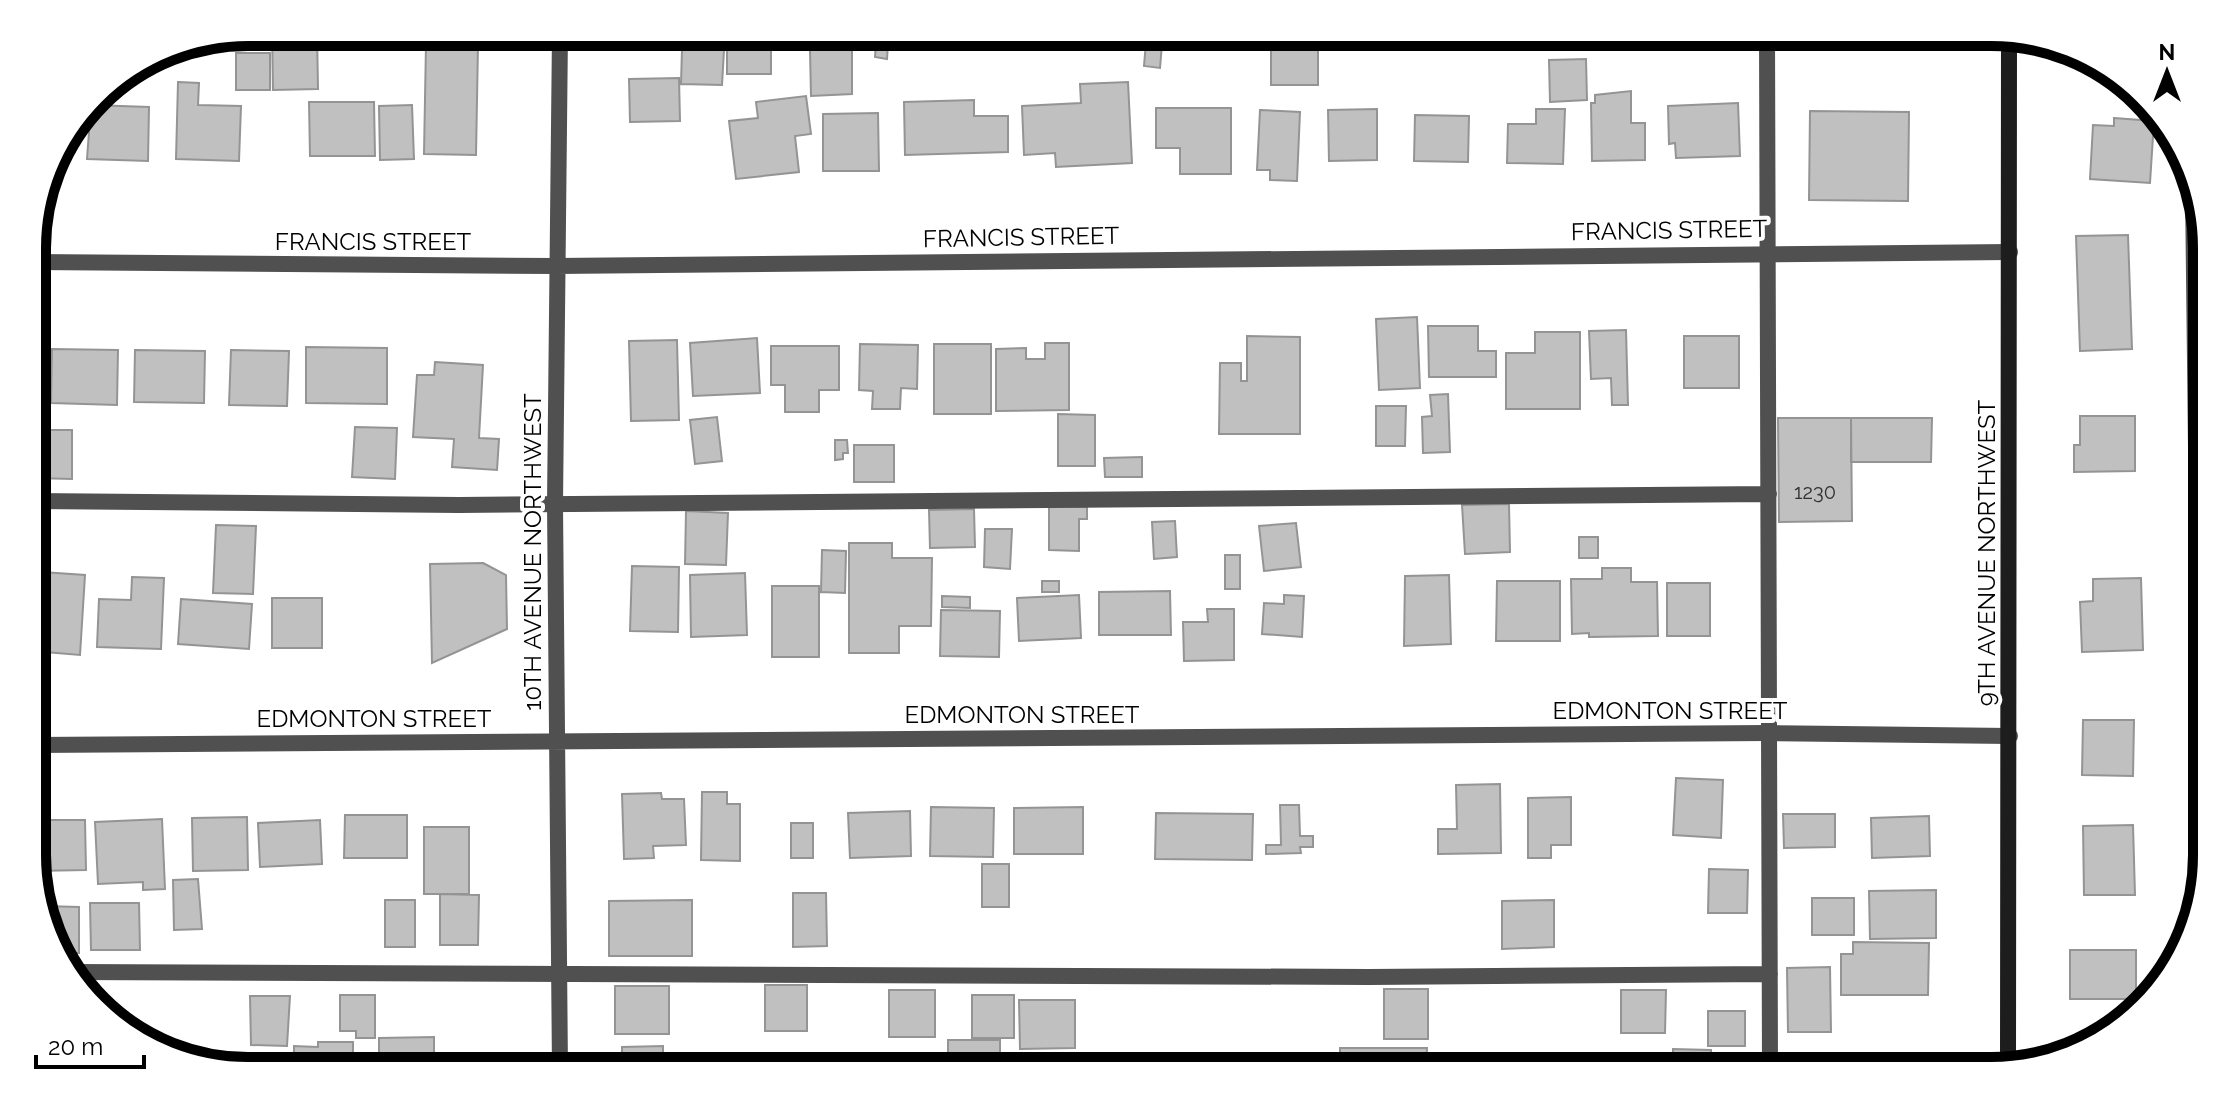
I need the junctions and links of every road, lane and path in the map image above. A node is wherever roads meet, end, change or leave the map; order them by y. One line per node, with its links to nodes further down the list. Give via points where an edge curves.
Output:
1 (560, 46): 7 (street, 10TH AVENUE NORTHWEST)
2 (1767, 46): 5 (street)
3 (2009, 47): 4 (main road, 9TH AVENUE NORTHWEST)
4 (2010, 252): 5 (street, FRANCIS STREET); 12 (main road, 9TH AVENUE NORTHWEST)
5 (1769, 253): 7 (street, FRANCIS STREET); 8 (street)
6 (46, 262): 7 (street, FRANCIS STREET)
7 (556, 266): 10 (street, 10TH AVENUE NORTHWEST)
8 (1769, 494): 10 (street); 11 (street)
9 (46, 501): 10 (street)
10 (555, 504): 13 (street, 10TH AVENUE NORTHWEST)
11 (1767, 733): 12 (street, EDMONTON STREET); 13 (street, EDMONTON STREET); 17 (street)
12 (2010, 736): 18 (main road, 9TH AVENUE NORTHWEST)
13 (556, 741): 14 (street, EDMONTON STREET); 16 (street, 10TH AVENUE NORTHWEST)
14 (46, 745)
15 (84, 972): 16 (street)
16 (560, 974): 17 (street); 19 (street, 10TH AVENUE NORTHWEST)
17 (1770, 974): 20 (street)
18 (2008, 1056)
19 (560, 1057)
20 (1770, 1057)

